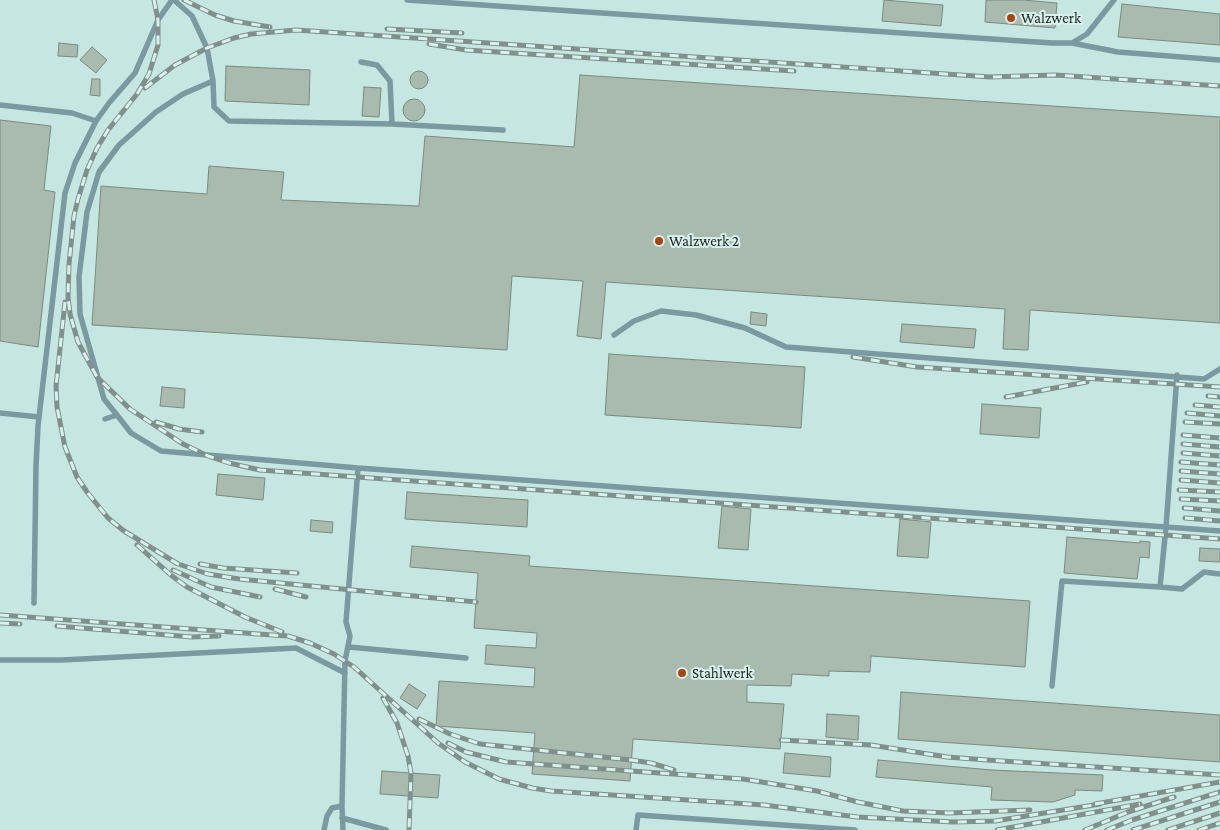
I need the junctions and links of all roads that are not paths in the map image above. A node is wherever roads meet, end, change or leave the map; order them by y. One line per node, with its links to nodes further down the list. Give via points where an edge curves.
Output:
1 (173, 0): 7 (lane, via 192,16 207,48); 9 (lane, via 158,20 135,73)
2 (407, 0): 4 (lane)
3 (1114, 0): 4 (lane, via 1087,34)
4 (1072, 43): 5 (lane, via 1118,52)
5 (1220, 60)
6 (361, 62): 10 (lane, via 377,65 390,81)
7 (213, 81): 10 (lane, via 214,107 229,121); 16 (lane, via 183,94 156,112 119,145 99,172 87,212 79,276 80,314 104,399)
8 (0, 105): 9 (lane, via 72,113)
9 (96, 121): 17 (lane, via 75,163 65,193)
10 (392, 124): 11 (lane)
11 (503, 130)
12 (614, 335): 14 (lane, via 634,321 662,311 696,315 745,328 786,346)
13 (1220, 370): 14 (lane, via 1204,378)
14 (1178, 375): 20 (lane)
15 (0, 413): 17 (lane)
16 (117, 415): 18 (lane); 19 (lane, via 131,433 161,451)
17 (39, 418): 24 (lane)
18 (104, 418)
19 (358, 468): 20 (lane); 25 (lane, via 346,622)
20 (1166, 527): 21 (lane); 23 (lane)
21 (1220, 531)
22 (1220, 574): 23 (lane, via 1204,572 1182,590)
23 (1160, 587): 29 (lane, via 1062,581)
24 (34, 602)
25 (349, 647): 26 (lane); 28 (lane)
26 (466, 658)
27 (0, 660): 28 (lane, via 62,660 296,648)
28 (345, 673): 30 (lane)
29 (1052, 686)
30 (342, 806): 31 (lane); 32 (lane, via 332,808 326,816)
31 (342, 818): 33 (lane); 34 (lane)
32 (324, 830)
33 (343, 830)
34 (386, 830)
35 (636, 830): 36 (lane, via 638,815)
36 (856, 830)

